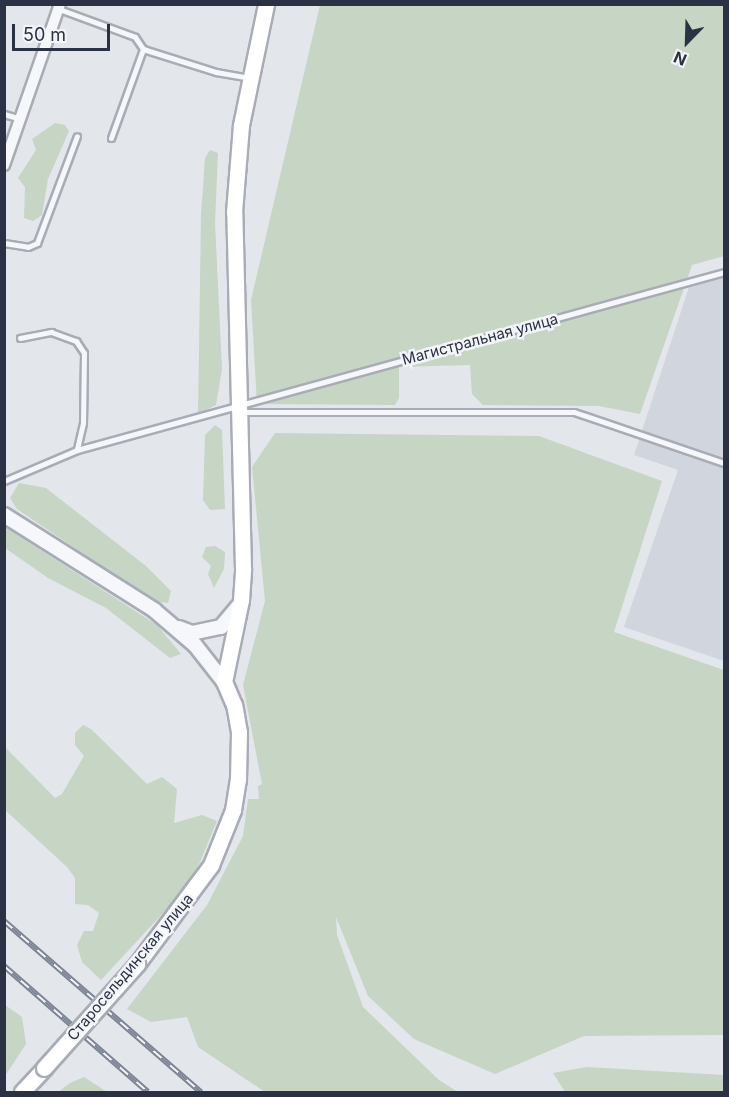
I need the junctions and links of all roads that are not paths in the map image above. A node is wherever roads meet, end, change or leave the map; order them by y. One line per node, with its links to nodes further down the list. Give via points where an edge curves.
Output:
1 (266, 4): 4 (main road)
2 (60, 7): 3 (lane, via 135,37); 6 (street)
3 (143, 49): 4 (lane); 8 (lane)
4 (249, 78): 13 (main road, via 234,212)
5 (4, 114): 6 (lane)
6 (20, 119): 9 (street)
7 (77, 136): 10 (lane, via 37,243 28,247)
8 (111, 138)
9 (4, 165)
10 (4, 243)
11 (724, 272): 13 (lane, Магистральная улица)
12 (21, 338): 14 (lane, via 51,332 76,341 84,353 83,423)
13 (236, 409): 14 (lane, Магистральная улица); 15 (lane, via 574,412); 18 (main road)
14 (77, 450): 16 (lane, Магистральная улица, via 52,464 9,476)
15 (724, 463)
16 (4, 481)
17 (4, 515): 19 (street, Старосельдинская улица, via 118,585)
18 (241, 600): 19 (street, via 221,627 192,633); 20 (main road)
19 (174, 626): 20 (street, Старосельдинская улица, via 195,645)
20 (224, 682): 21 (main road, Старосельдинская улица, bridge, via 239,732 238,780 233,810 211,865 137,964)
21 (22, 1092)

